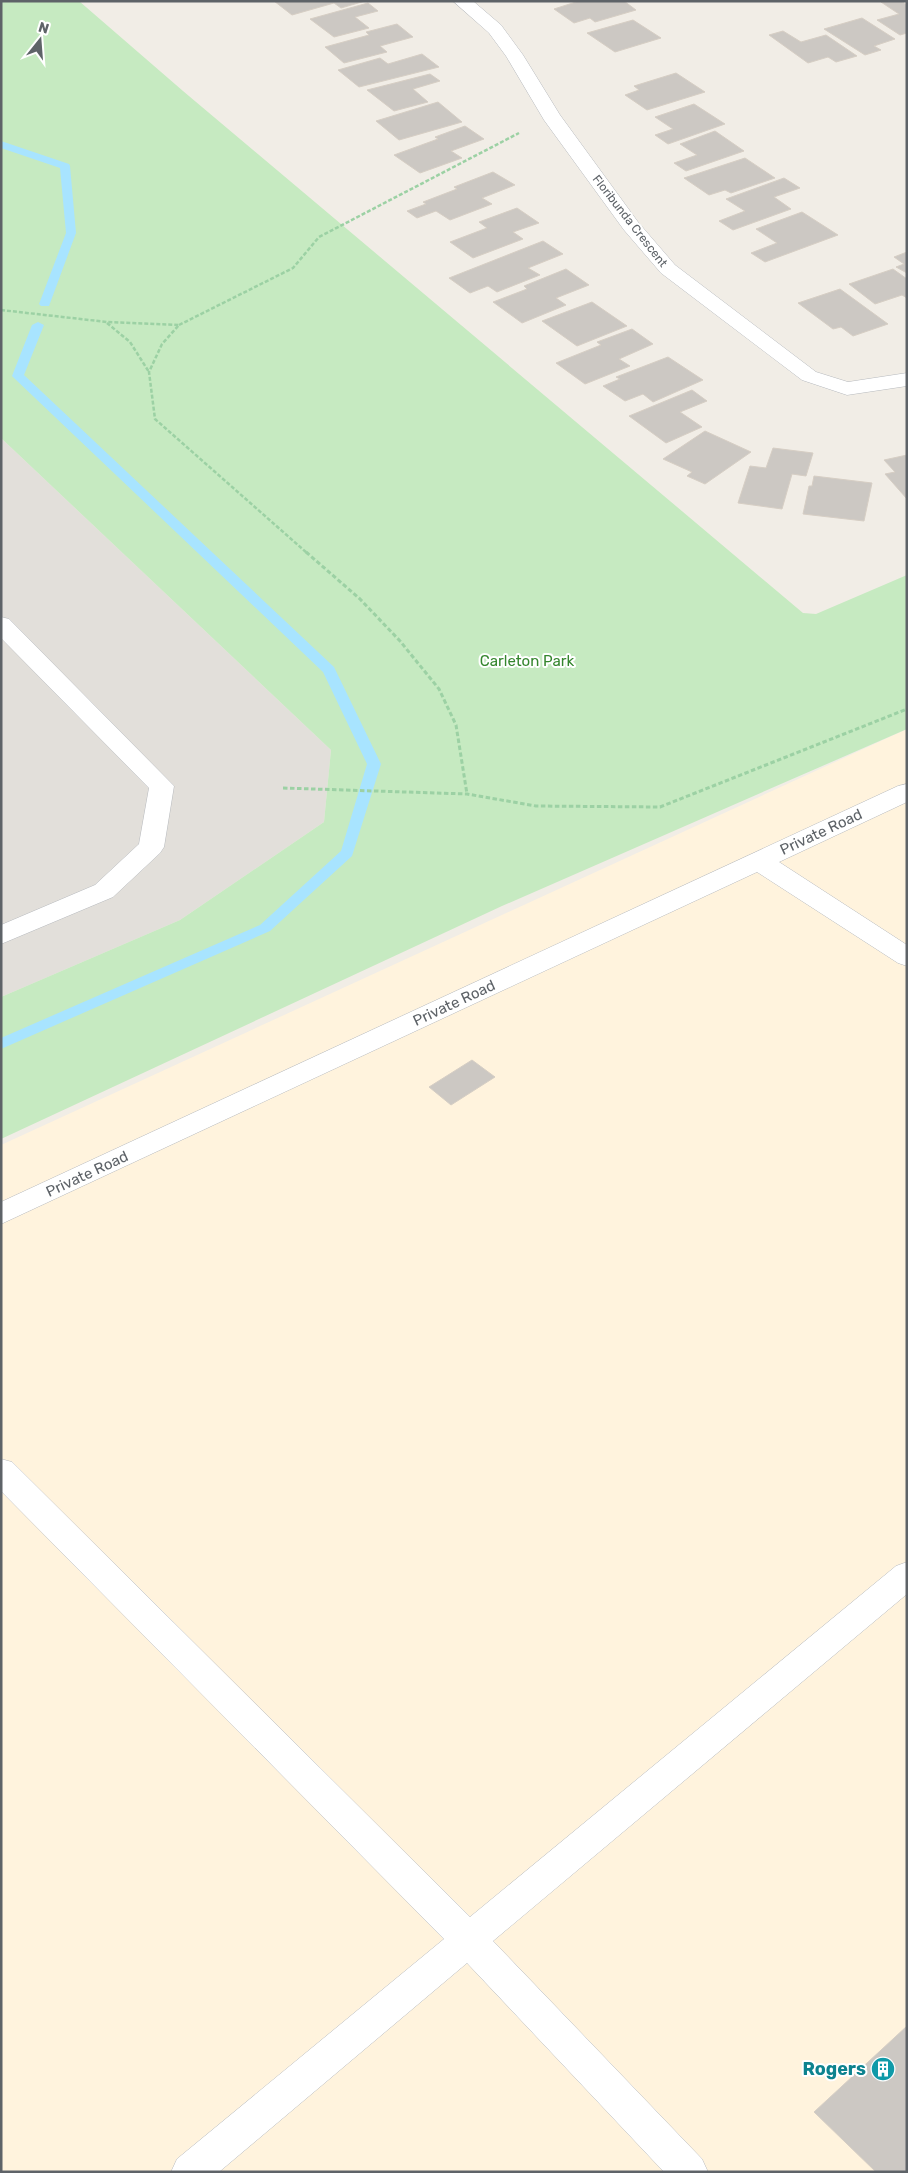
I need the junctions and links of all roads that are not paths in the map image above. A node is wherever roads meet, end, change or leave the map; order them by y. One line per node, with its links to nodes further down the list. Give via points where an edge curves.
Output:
1 (462, 1): 2 (street, Floribunda Crescent, via 495,29 551,116 631,226 668,269 809,376 847,389)
2 (907, 378)
3 (1, 624): 6 (street, via 162,786 151,847 104,891)
4 (907, 792): 5 (street, Private Road)
5 (759, 861): 7 (street); 8 (street, Private Road)
6 (1, 935)
7 (907, 957)
8 (1, 1214)
9 (1, 1471): 11 (street)
10 (907, 1575): 11 (street)
11 (469, 1940): 12 (street); 13 (street)
12 (190, 2172)
13 (689, 2172)

